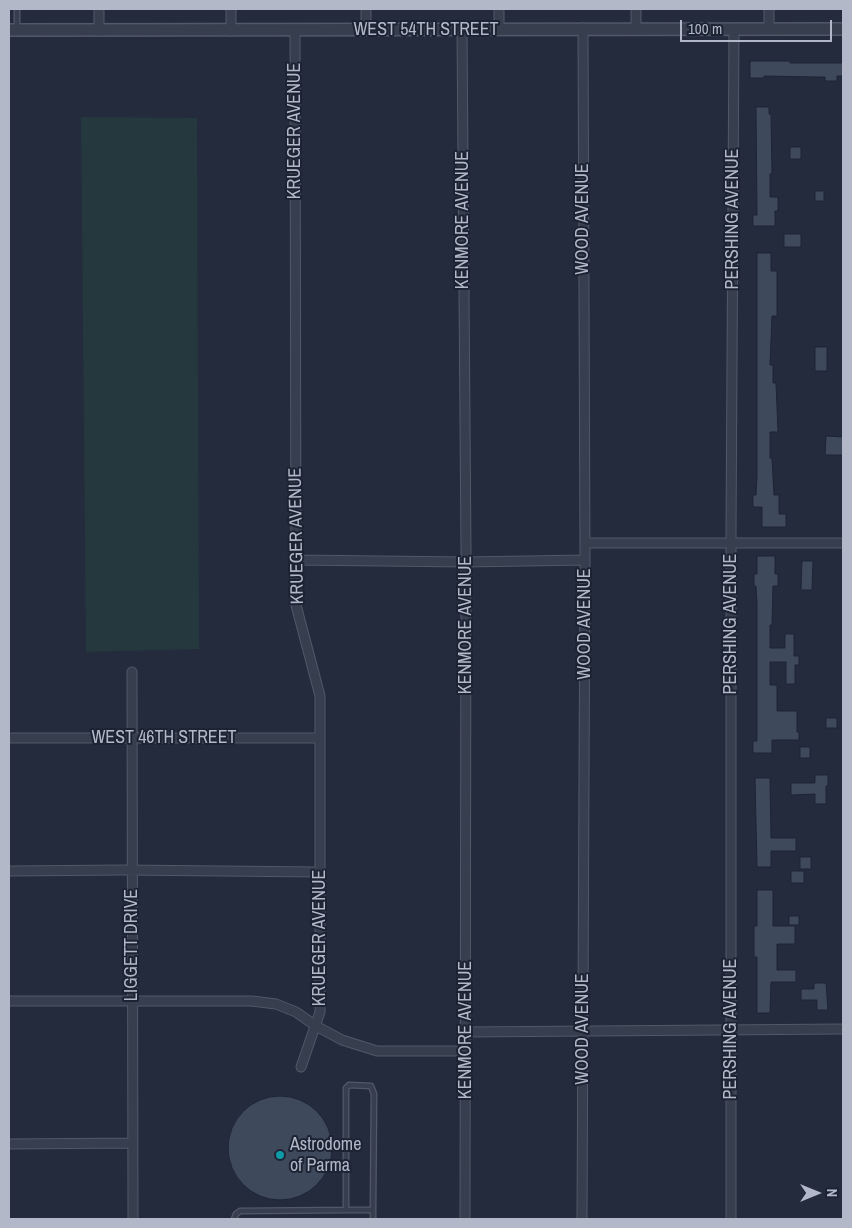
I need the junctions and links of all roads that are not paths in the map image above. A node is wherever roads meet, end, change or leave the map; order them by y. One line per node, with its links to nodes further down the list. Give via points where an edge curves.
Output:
1 (17, 9): 13 (lane)
2 (99, 9): 14 (street)
3 (231, 9): 19 (street)
4 (366, 9): 16 (street)
5 (499, 9): 18 (street)
6 (636, 9): 9 (street)
7 (769, 9): 10 (street)
8 (583, 28): 9 (street, WEST 54TH STREET); 18 (street, WEST 54TH STREET); 20 (street, WOOD AVENUE)
9 (636, 28): 11 (street, WEST 54TH STREET)
10 (769, 28): 11 (street, WEST 54TH STREET); 12 (street, WEST 54TH STREET)
11 (734, 29): 21 (street, PERSHING AVENUE)
12 (843, 29)
13 (13, 30): 14 (street, WEST 54TH STREET)
14 (99, 30): 19 (street, WEST 54TH STREET)
15 (295, 30): 16 (street, WEST 54TH STREET); 19 (street, WEST 54TH STREET); 23 (street, KRUEGER AVENUE)
16 (366, 30): 17 (street, WEST 54TH STREET)
17 (462, 30): 18 (street, WEST 54TH STREET); 25 (street, KENMORE AVENUE)
18 (499, 30)
19 (231, 31)
20 (585, 542): 21 (street); 24 (street, WOOD AVENUE)
21 (731, 542): 22 (street); 36 (street, PERSHING AVENUE)
22 (843, 542)
23 (296, 560): 25 (street); 29 (street, KRUEGER AVENUE, via 296,605 320,696)
24 (585, 560): 25 (street); 39 (street, WOOD AVENUE)
25 (466, 562): 38 (street, KENMORE AVENUE)
26 (132, 672): 28 (street, LIGGETT DRIVE)
27 (9, 738): 28 (street, WEST 46TH STREET)
28 (132, 738): 29 (street, WEST 46TH STREET); 30 (street, LIGGETT DRIVE)
29 (320, 738): 32 (street, KRUEGER AVENUE)
30 (132, 870): 31 (street); 32 (street); 34 (street, LIGGETT DRIVE)
31 (9, 871)
32 (320, 872): 35 (street, KRUEGER AVENUE, via 320,1012)
33 (9, 1001): 34 (street)
34 (133, 1001): 35 (street, via 276,1004 296,1012); 42 (street, LIGGETT DRIVE)
35 (316, 1026): 40 (street, via 342,1040 377,1051); 41 (street, KRUEGER AVENUE)
36 (731, 1028): 37 (street); 39 (street); 51 (street, PERSHING AVENUE)
37 (843, 1028)
38 (466, 1032): 39 (street); 40 (street, KENMORE AVENUE)
39 (583, 1032): 50 (street, WOOD AVENUE)
40 (466, 1051): 49 (street, KENMORE AVENUE)
41 (301, 1066)
42 (133, 1143): 43 (street); 46 (street, LIGGETT DRIVE)
43 (9, 1144)
44 (346, 1210): 45 (lane); 45 (lane, via 346,1088 349,1085 371,1086 374,1094); 47 (lane, via 240,1211)
45 (373, 1210): 48 (lane)
46 (134, 1219)
47 (234, 1219)
48 (373, 1219)
49 (465, 1219)
50 (582, 1219)
51 (731, 1219)

